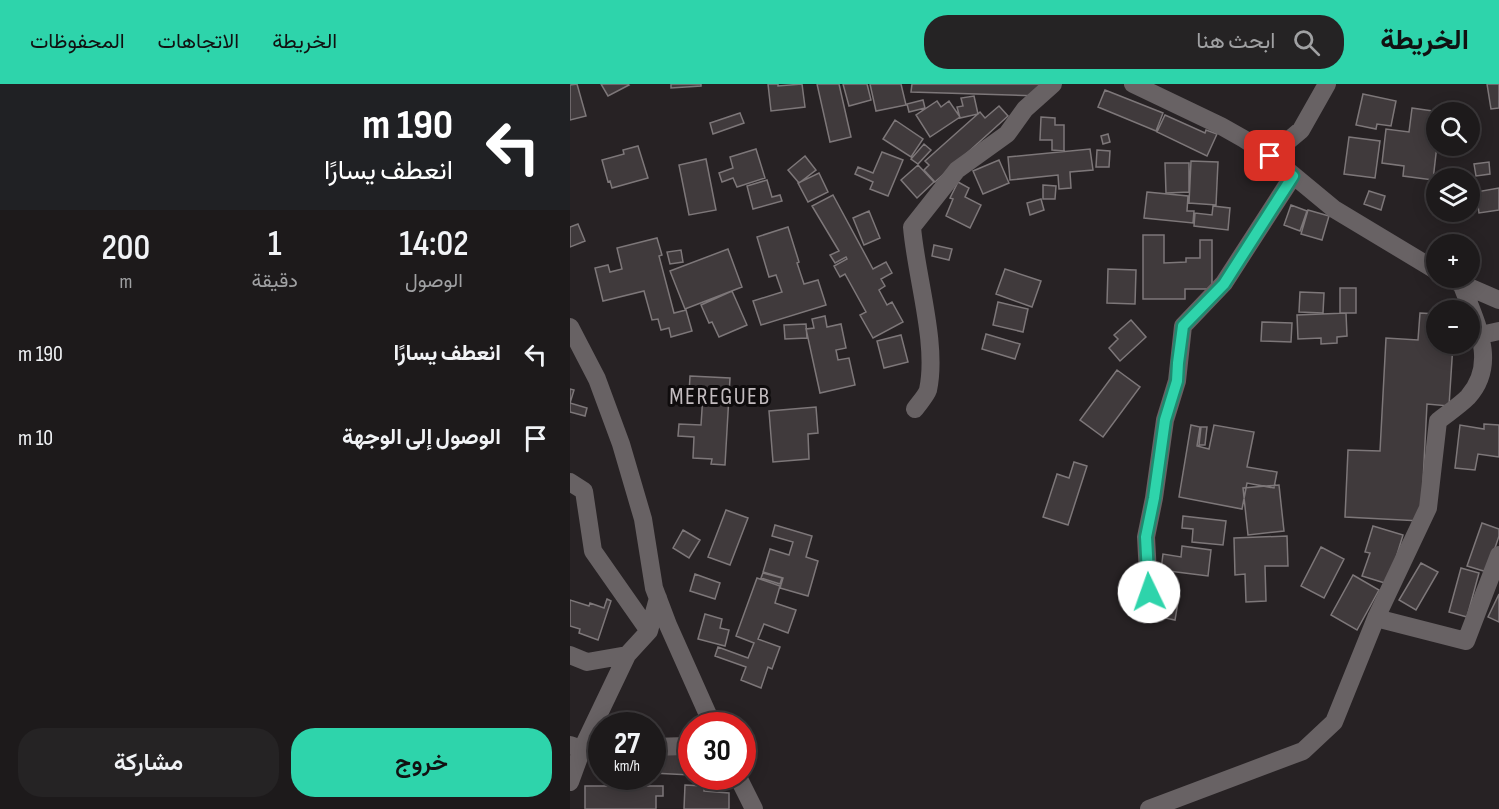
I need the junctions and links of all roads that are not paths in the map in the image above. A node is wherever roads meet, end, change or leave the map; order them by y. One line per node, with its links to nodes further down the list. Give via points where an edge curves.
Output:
1 (1053, 84): 12 (street, via 1025,109 1007,134 957,170 912,227 931,358 928,392)
2 (1133, 84): 4 (street, via 1221,126)
3 (1327, 84): 4 (street, via 1301,130)
4 (1270, 156): 5 (street)
5 (1293, 176): 6 (street, via 1344,216); 15 (street, via 1224,284 1183,326 1177,381 1165,420 1146,537)
6 (1426, 264)
7 (1460, 288): 11 (street)
8 (1473, 288): 9 (street)
9 (1499, 300)
10 (570, 327): 16 (street, via 597,380 621,444 643,519)
11 (1490, 333): 17 (street, via 1485,373 1469,396 1438,421 1428,508)
12 (915, 409)
13 (570, 482): 18 (street, via 584,490 593,551)
14 (1499, 555): 17 (street, via 1466,641)
15 (1149, 592)
16 (658, 598): 18 (street); 21 (street)
17 (1376, 618): 26 (street, via 1334,722 1303,751)
18 (649, 631): 20 (street)
19 (570, 655): 20 (street, via 586,662)
20 (627, 655): 22 (street)
21 (707, 712)
22 (576, 747): 23 (street)
23 (570, 782)
24 (744, 790): 25 (street)
25 (754, 809)
26 (1149, 809)

